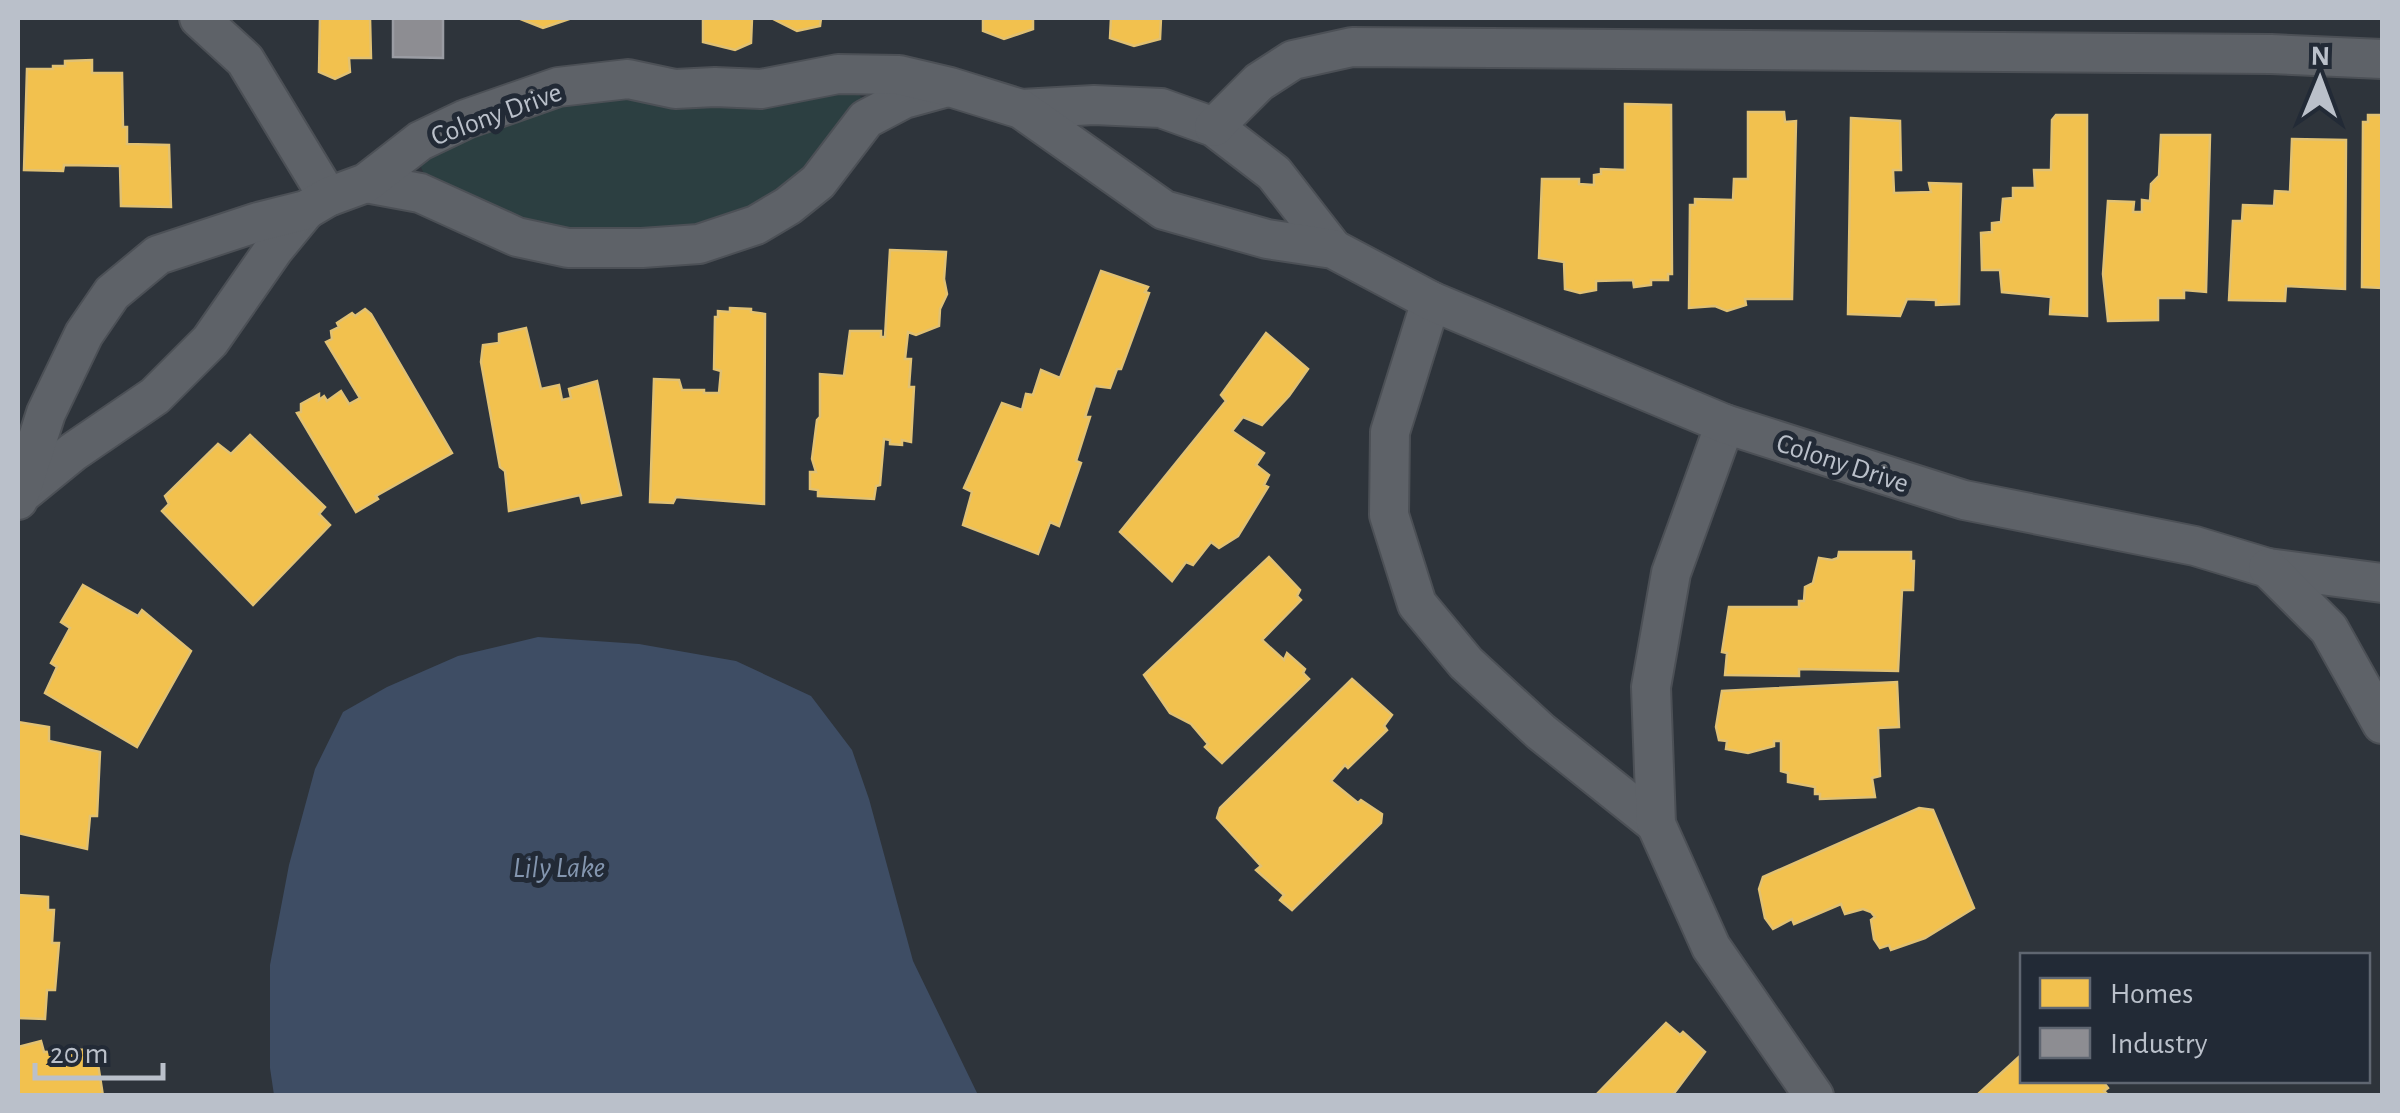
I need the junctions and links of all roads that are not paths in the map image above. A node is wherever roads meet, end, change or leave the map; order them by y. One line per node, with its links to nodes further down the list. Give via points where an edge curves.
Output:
1 (200, 18): 7 (street, via 245,60)
2 (2382, 59): 5 (street, via 1352,47 1293,60 1259,82)
3 (950, 87): 4 (street, Colony Drive); 6 (street, Colony Drive, via 899,76 838,74 761,89 675,89 628,78 558,86 420,141); 6 (street, via 904,99 866,119 818,182 788,206 756,226 699,244 568,248 517,237 420,192)
4 (1022, 109): 5 (street, Colony Drive, via 1161,108); 8 (street, Colony Drive, via 1164,210 1267,240)
5 (1214, 127): 8 (street, Colony Drive, via 1274,173)
6 (366, 183): 7 (street, Colony Drive)
7 (317, 204): 11 (street, via 274,249 210,342 155,396); 11 (street, Colony Drive, via 158,255 112,293 46,414)
8 (1333, 249): 9 (street, Colony Drive)
9 (1431, 301): 10 (street, Colony Drive); 15 (street, via 1390,432 1388,514 1417,604 1466,663)
10 (1725, 424): 12 (street, Colony Drive, via 1964,500 2195,546); 15 (street, via 1671,573 1654,668)
11 (18, 498)
12 (2268, 568): 13 (street, Colony Drive); 14 (street, via 2329,629)
13 (2382, 583)
14 (2382, 724)
15 (1656, 824): 16 (street, via 1711,947)
16 (1814, 1096)

